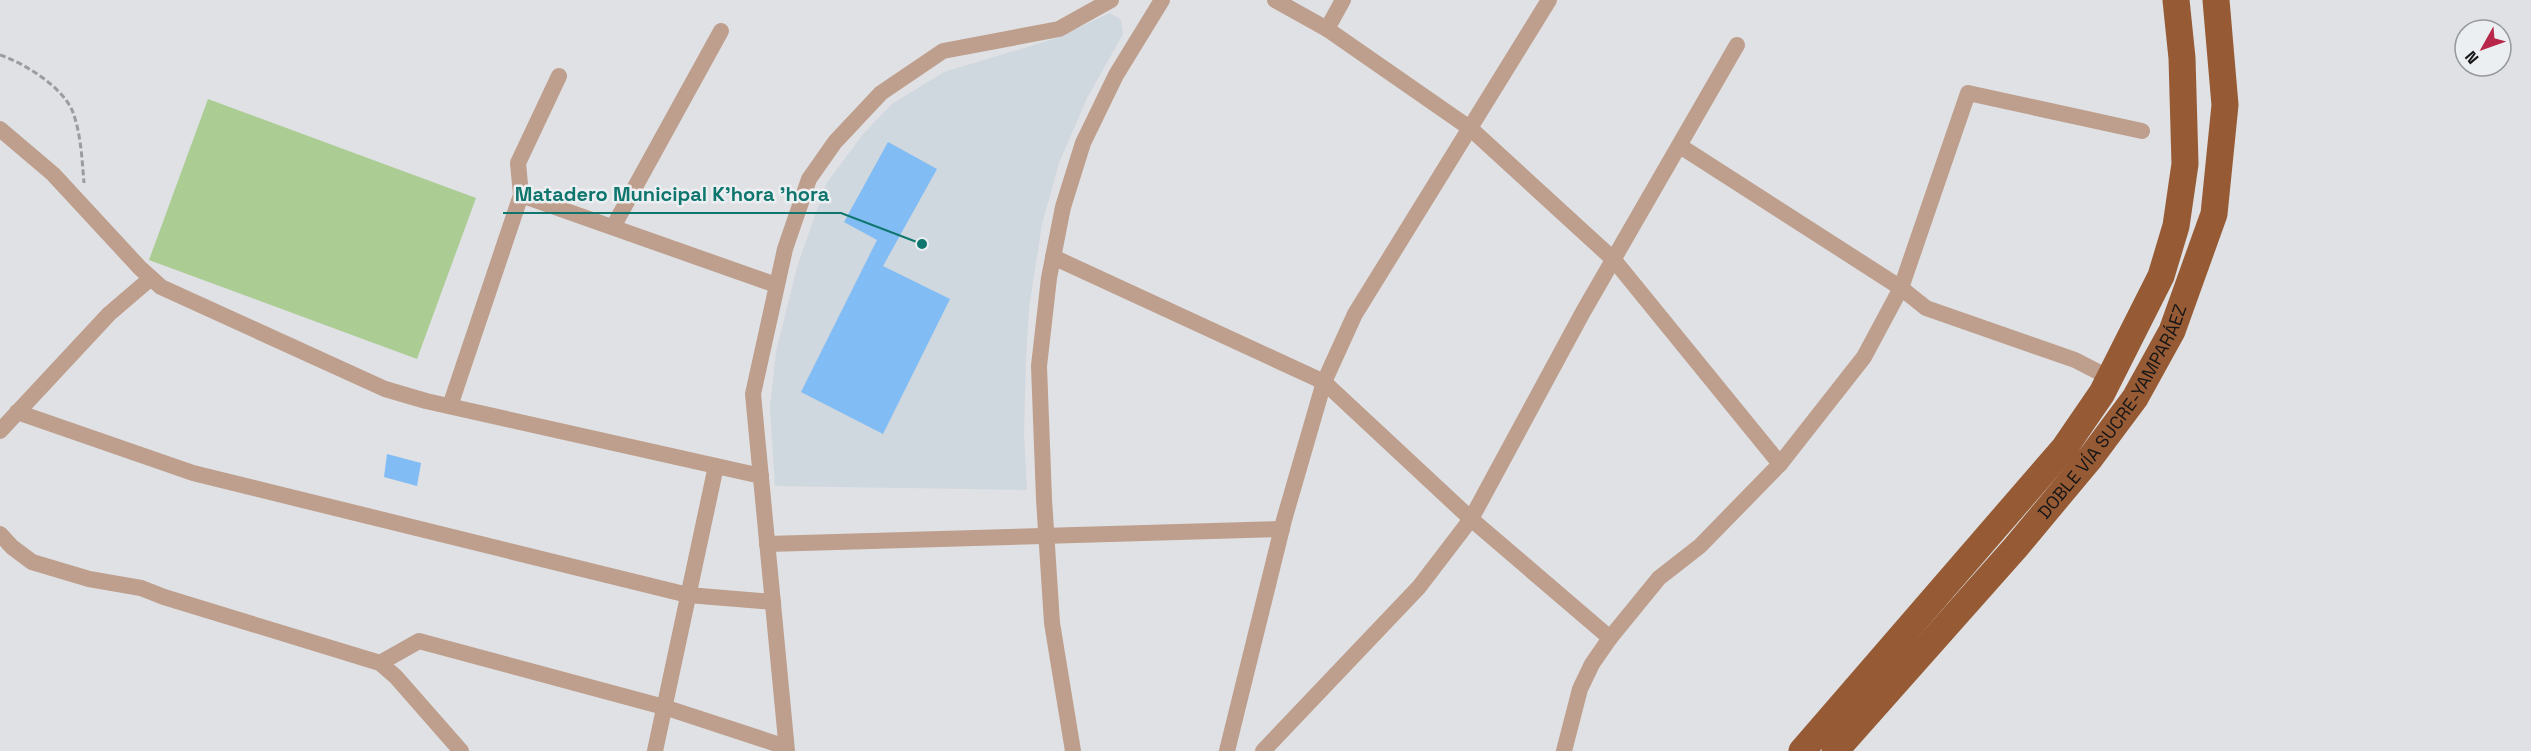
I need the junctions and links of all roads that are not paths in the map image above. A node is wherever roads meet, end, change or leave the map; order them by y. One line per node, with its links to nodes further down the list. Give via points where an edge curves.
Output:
1 (1112, 0): 21 (street, via 1059,29 943,51 881,93 835,142 809,179)
2 (1162, 0): 18 (street, via 1116,75 1083,143 1063,207)
3 (1275, 0): 8 (street)
4 (1343, 0): 8 (street)
5 (1549, 0): 13 (street)
6 (2176, 0): 23 (highway, DOBLE VÍA SUCRE-YAMPARÁEZ, via 2185,164 2176,226 2161,276)
7 (2216, 0): 49 (highway, DOBLE VÍA SUCRE-YAMPARÁEZ, via 2225,105 2214,214 2172,331 2135,398 2091,457)
8 (1328, 29): 13 (street)
9 (721, 32): 17 (street)
10 (1737, 45): 15 (street)
11 (559, 76): 16 (street, via 518,163)
12 (0, 129): 20 (street, via 53,174)
13 (1471, 129): 19 (street); 24 (street, via 1355,314)
14 (2142, 131): 22 (street, via 1968,93)
15 (1680, 146): 19 (street); 22 (street)
16 (521, 195): 17 (street); 25 (street)
17 (613, 227): 21 (street)
18 (1053, 257): 24 (street); 34 (street, via 1039,366)
19 (1614, 260): 28 (street); 31 (street)
20 (151, 278): 25 (street, via 161,287 385,389); 26 (street, via 109,314)
21 (776, 285): 30 (street, via 753,394)
22 (1901, 288): 23 (street, via 1926,308 2075,360); 28 (street, via 1864,357)
23 (2110, 378): 48 (highway, DOBLE VÍA SUCRE-YAMPARÁEZ, via 2065,447)
24 (1324, 382): 31 (street); 32 (street)
25 (450, 406): 29 (street)
26 (17, 412): 27 (street); 36 (street, via 193,473)
27 (0, 431)
28 (1780, 464): 38 (street, via 1700,546 1659,578)
29 (716, 466): 30 (street); 36 (street)
30 (761, 476): 35 (street)
31 (1471, 519): 38 (street); 46 (street, via 1419,586)
32 (1282, 529): 34 (street); 45 (street)
33 (0, 534): 39 (street, via 32,562 89,579 141,588)
34 (1046, 536): 35 (street); 44 (street, via 1052,623)
35 (767, 544): 37 (street)
36 (688, 595): 37 (street); 40 (street)
37 (773, 603): 41 (street)
38 (1610, 638): 47 (street, via 1580,689)
39 (380, 663): 40 (street, via 419,641); 42 (street)
40 (664, 707): 41 (street); 43 (street)
41 (787, 749)
42 (461, 751)
43 (655, 751)
44 (1073, 751)
45 (1227, 751)
46 (1263, 751)
47 (1564, 751)
48 (1802, 751)
49 (1835, 751)

